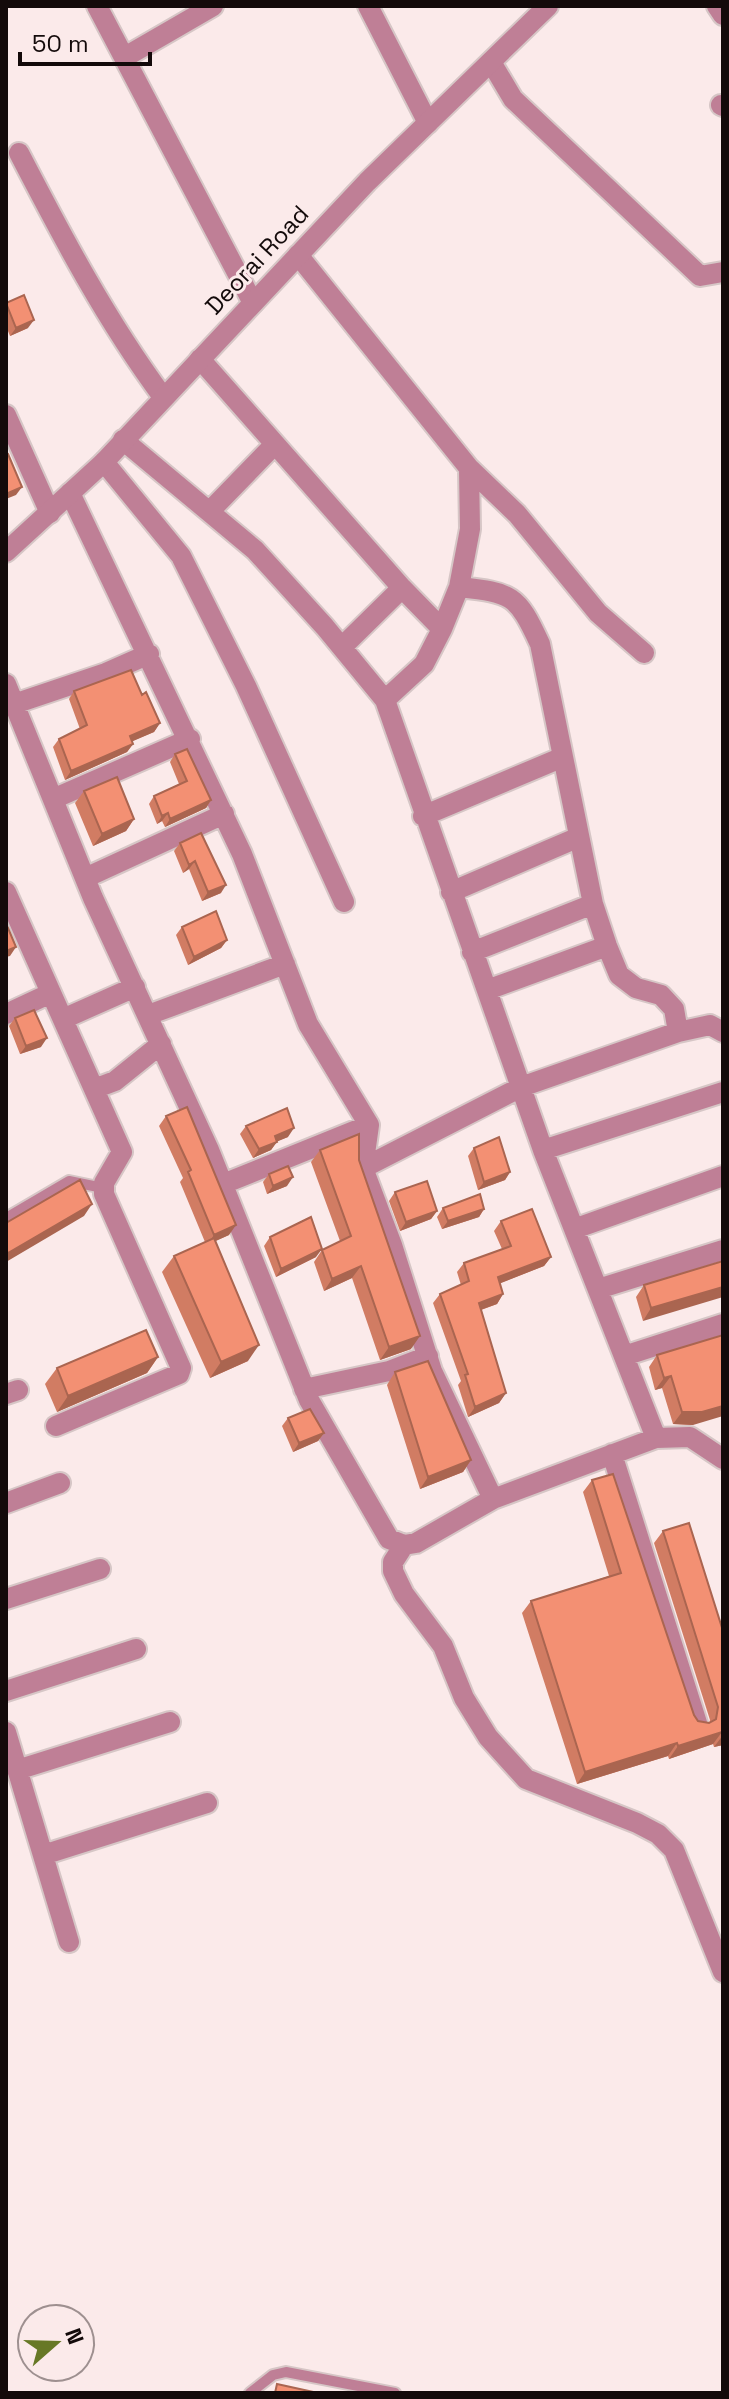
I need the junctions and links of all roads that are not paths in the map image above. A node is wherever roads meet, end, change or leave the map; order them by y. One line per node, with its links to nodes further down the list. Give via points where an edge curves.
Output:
1 (97, 6): 7 (street)
2 (213, 6): 7 (street)
3 (368, 6): 9 (street)
4 (548, 6): 8 (street, Deorai Road)
5 (717, 6): 6 (street)
6 (723, 15)
7 (125, 57): 13 (street)
8 (491, 62): 9 (street, Deorai Road); 12 (street, via 513,99 700,276)
9 (428, 123): 11 (street, Deorai Road)
10 (19, 153): 15 (street, via 78,268)
11 (298, 255): 13 (street, Deorai Road); 20 (street)
12 (723, 272)
13 (253, 303): 14 (street, Deorai Road)
14 (200, 359): 15 (street, Deorai Road); 18 (street)
15 (163, 397): 17 (street, Deorai Road)
16 (6, 415): 23 (street)
17 (123, 440): 19 (street, Deorai Road); 22 (street)
18 (275, 444): 22 (street); 26 (street)
19 (104, 462): 21 (street, Deorai Road); 42 (street, via 181,556)
20 (469, 468): 25 (street, via 470,529); 29 (street, via 517,514 598,613)
21 (70, 493): 23 (street, Deorai Road); 30 (street)
22 (210, 511): 28 (street, via 255,550)
23 (50, 513): 24 (street, Deorai Road)
24 (6, 551)
25 (459, 587): 27 (street); 35 (street, via 500,592 523,607 540,644)
26 (402, 588): 27 (street); 28 (street)
27 (442, 629): 32 (street, via 424,664)
28 (342, 647): 32 (street)
29 (644, 653)
30 (149, 654): 33 (street); 34 (street)
31 (6, 684): 33 (street)
32 (385, 700): 38 (street)
33 (14, 704): 36 (street)
34 (190, 739): 36 (street); 37 (street)
35 (563, 757): 38 (street); 39 (street)
36 (53, 799): 40 (street)
37 (224, 814): 40 (street); 47 (street)
38 (423, 816): 41 (street)
39 (579, 837): 41 (street); 44 (street)
40 (85, 878): 48 (street)
41 (451, 892): 46 (street)
42 (344, 902)
43 (9, 904): 50 (street)
44 (593, 904): 45 (street); 46 (street)
45 (607, 946): 49 (street); 54 (street, via 619,975 636,988 661,995 674,1009)
46 (472, 952): 49 (street)
47 (285, 964): 52 (street); 61 (street, via 308,1024)
48 (135, 987): 52 (street); 53 (street)
49 (487, 990): 57 (street)
50 (51, 993): 51 (street); 53 (street)
51 (6, 1014)
52 (148, 1015): 56 (street)
53 (63, 1019): 58 (street)
54 (678, 1032): 55 (street, via 710,1025); 57 (street)
55 (723, 1032)
56 (161, 1044): 58 (street, via 115,1081); 65 (street)
57 (521, 1087): 62 (street); 63 (street)
58 (94, 1089): 66 (street, via 122,1152)
59 (722, 1092): 60 (street); 62 (street)
60 (723, 1100)
61 (369, 1125): 63 (street); 65 (street)
62 (543, 1150): 68 (street)
63 (363, 1168): 72 (street)
64 (723, 1176): 68 (street)
65 (223, 1184): 74 (street)
66 (103, 1188): 67 (lane, via 69,1181); 75 (street, via 181,1368 179,1374)
67 (6, 1218)
68 (574, 1229): 70 (street)
69 (723, 1250): 70 (street)
70 (598, 1289): 73 (street)
71 (723, 1324): 73 (street)
72 (428, 1356): 74 (street, via 389,1371); 80 (street)
73 (624, 1356): 76 (street)
74 (304, 1389): 82 (street, via 389,1539)
75 (56, 1426)
76 (656, 1438): 77 (street); 78 (street, via 690,1437)
77 (612, 1454): 80 (street); 88 (street)
78 (723, 1459)
79 (60, 1483): 81 (street)
80 (493, 1499): 82 (street)
81 (6, 1503)
82 (404, 1545): 94 (street, via 393,1571 443,1646 464,1698 488,1737 526,1779 658,1834 674,1850)
83 (100, 1569): 84 (street)
84 (6, 1599)
85 (136, 1649): 86 (street)
86 (6, 1691)
87 (170, 1722): 90 (street)
88 (697, 1723)
89 (6, 1732): 90 (street)
90 (17, 1770): 92 (street)
91 (207, 1803): 92 (street)
92 (43, 1855): 93 (street)
93 (69, 1942)
94 (723, 1972)
95 (250, 2393): 96 (lane, via 286,2372)
96 (395, 2393)

